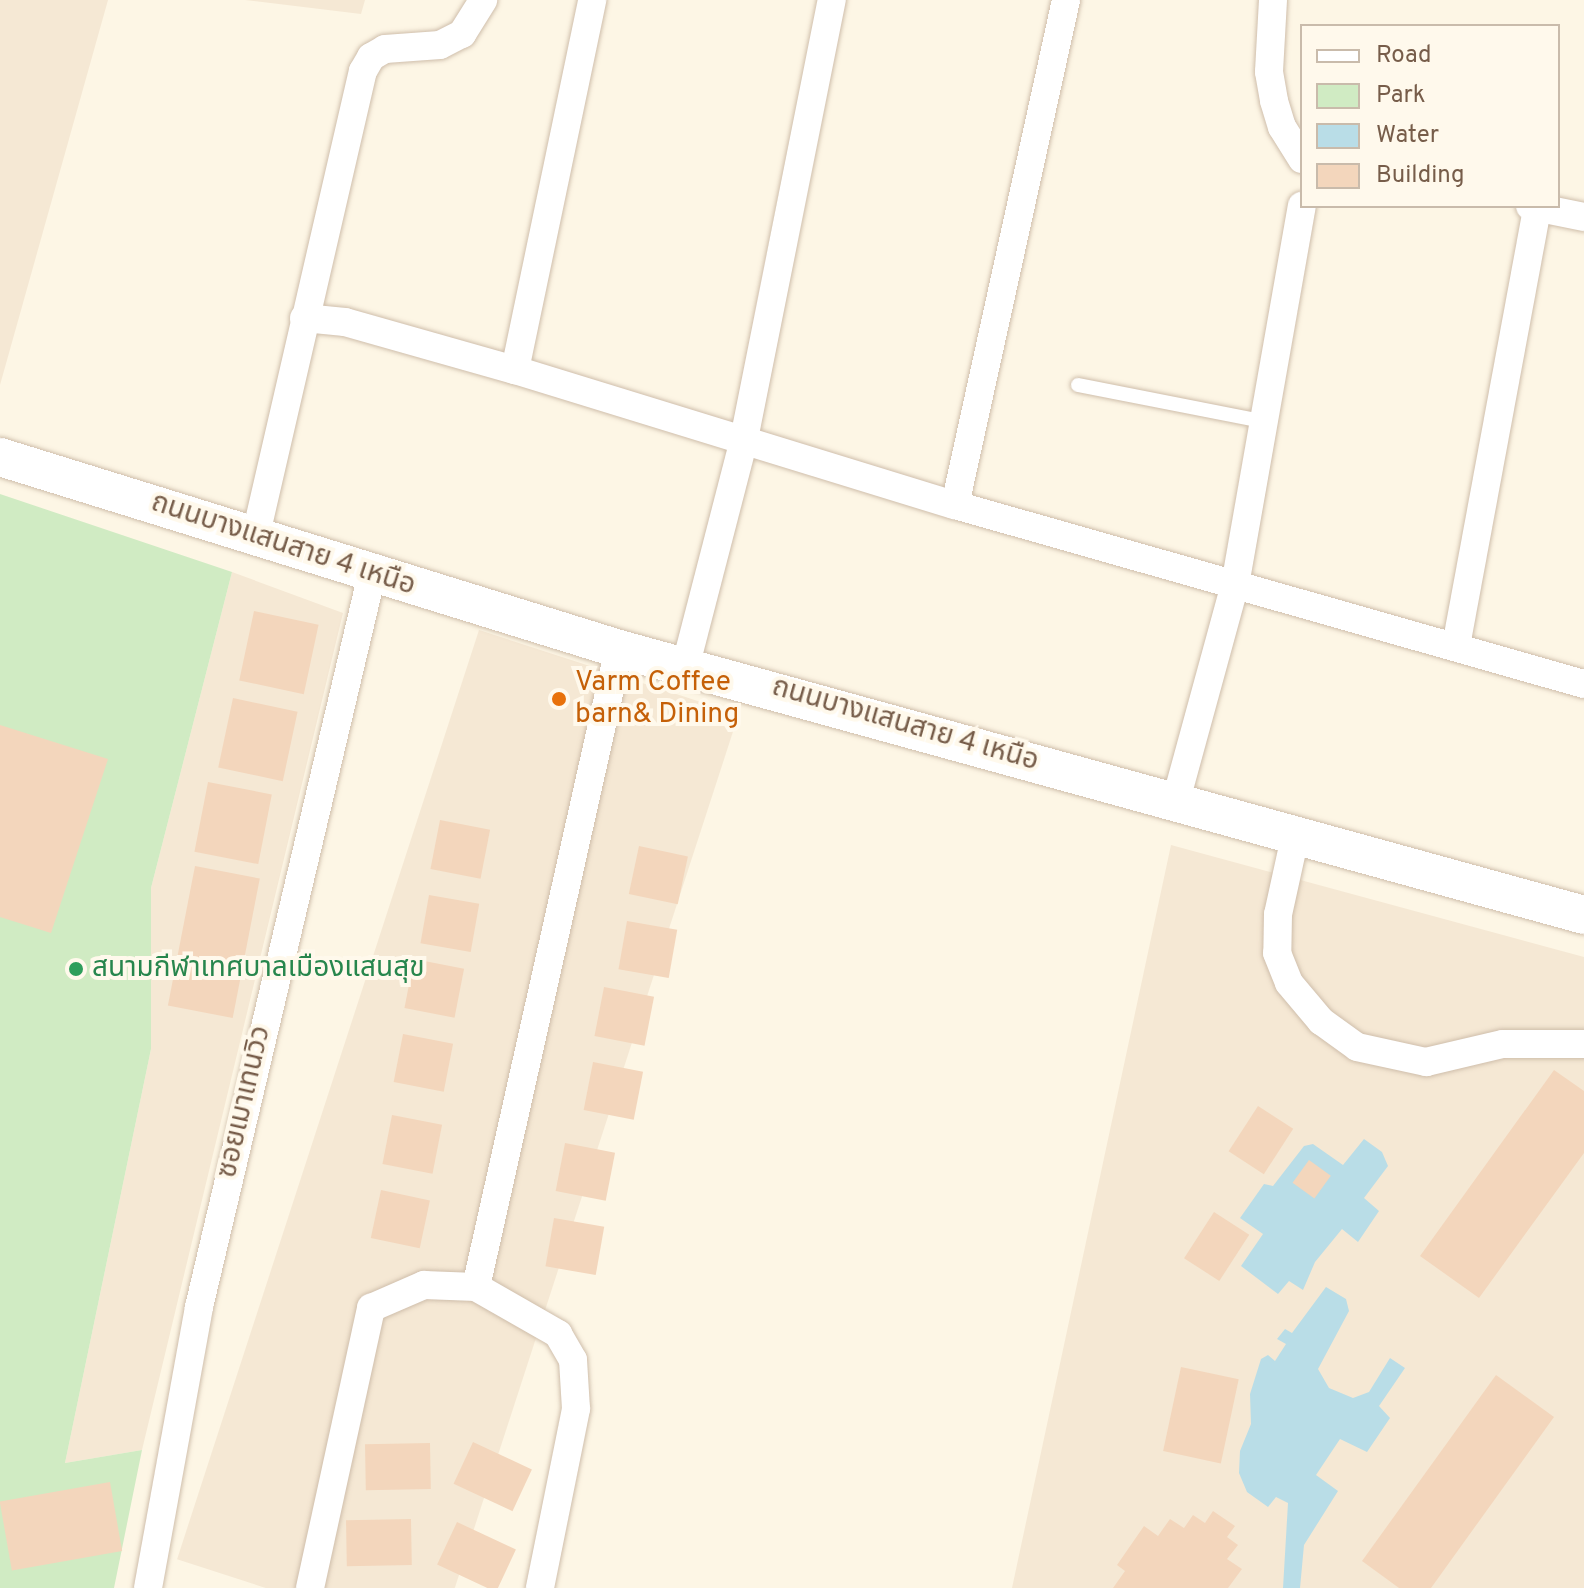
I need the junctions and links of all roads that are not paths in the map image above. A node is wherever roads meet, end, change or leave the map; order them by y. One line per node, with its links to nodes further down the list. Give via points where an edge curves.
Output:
1 (483, 0): 11 (street, via 462,34 440,45 385,49 371,57 363,71)
2 (592, 0): 12 (street)
3 (832, 0): 15 (street)
4 (1066, 0): 17 (street)
5 (1273, 0): 6 (street, via 1269,72 1274,101)
6 (1300, 156)
7 (1302, 208): 14 (street)
8 (1533, 208): 21 (street)
9 (1538, 208): 10 (street)
10 (1584, 217)
11 (304, 318): 12 (street, via 345,322); 18 (street)
12 (515, 370): 15 (street)
13 (1078, 385): 14 (lane)
14 (1267, 422): 20 (street)
15 (744, 439): 17 (street); 23 (street)
16 (0, 457): 18 (street, ถนนบางแสนสาย 4 เหนือ)
17 (955, 505): 20 (street)
18 (256, 534): 19 (street, ถนนบางแสนสาย 4 เหนือ)
19 (372, 574): 22 (street, ถนนบางแสนสาย 4 เหนือ); 30 (street, ซอยเมาเทนวิว, via 199,1307)
20 (1235, 585): 21 (street); 25 (street)
21 (1456, 646): 24 (street)
22 (619, 649): 23 (street, ถนนบางแสนสาย 4 เหนือ); 29 (street)
23 (686, 664): 25 (street, ถนนบางแสนสาย 4 เหนือ)
24 (1584, 684)
25 (1176, 800): 26 (street, ถนนบางแสนสาย 4 เหนือ)
26 (1304, 840): 27 (street, ถนนบางแสนสาย 4 เหนือ); 28 (street, via 1277,953 1289,983 1321,1021 1357,1047 1426,1062 1503,1044)
27 (1584, 915)
28 (1584, 1044)
29 (476, 1287): 31 (street, via 424,1285 371,1308); 32 (street, via 558,1334 573,1360 576,1409)
30 (148, 1588)
31 (310, 1588)
32 (540, 1588)

